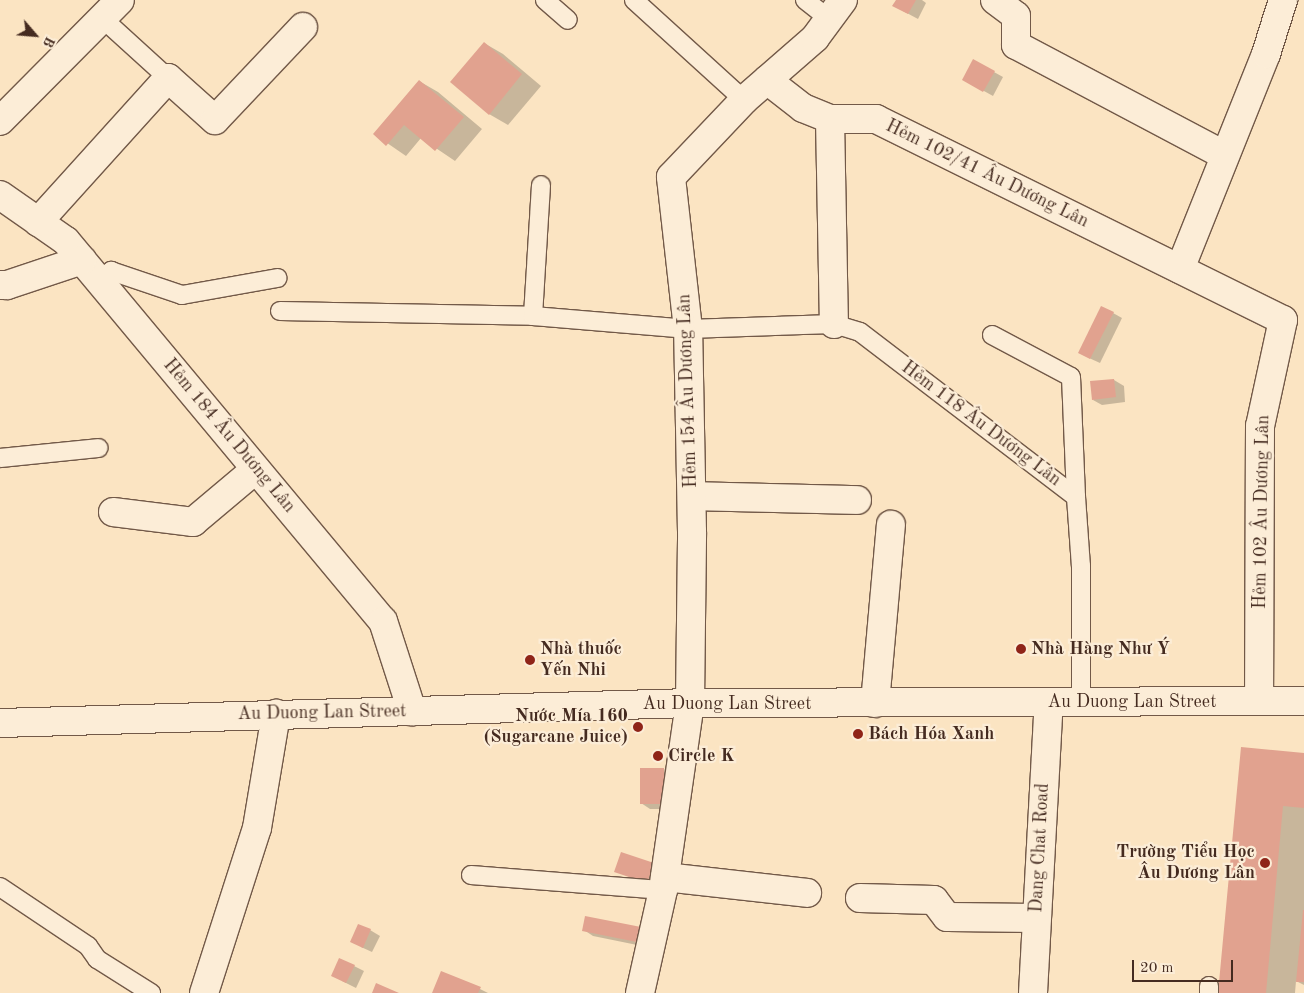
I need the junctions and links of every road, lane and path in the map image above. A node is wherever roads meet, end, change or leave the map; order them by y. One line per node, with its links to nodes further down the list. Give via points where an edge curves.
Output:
1 (545, 0): 10 (lane)
2 (634, 0): 14 (lane)
3 (805, 0): 9 (lane)
4 (995, 0): 17 (street, via 1016,16 1016,44)
5 (1283, 0): 17 (street, via 1266,54)
6 (1299, 0): 7 (street)
7 (1304, 4)
8 (111, 9): 12 (lane); 16 (street)
9 (836, 10): 13 (street, Hẻm 154 Âu Dương Lân, via 815,38)
10 (568, 20)
11 (303, 27): 12 (street, via 215,120)
12 (168, 78): 20 (street)
13 (767, 80): 14 (street, Hẻm 154 Âu Dương Lân); 15 (street, Hẻm 102/41 Âu Dương Lân, via 803,108)
14 (744, 100): 29 (street, Hẻm 154 Âu Dương Lân, via 671,177)
15 (830, 119): 22 (street, Hẻm 102/41 Âu Dương Lân, via 876,119); 28 (street)
16 (0, 122)
17 (1224, 155): 22 (street)
18 (541, 185): 27 (lane)
19 (0, 195): 20 (street, Hẻm 184 Âu Dương Lân)
20 (38, 222): 21 (street, Hẻm 184 Âu Dương Lân, via 66,240)
21 (82, 260): 24 (street, Hẻm 184 Âu Dương Lân); 25 (street, via 7,286)
22 (1180, 269): 39 (street, Hẻm 102 Âu Dương Lân, via 1283,320 1260,426)
23 (277, 278): 24 (lane, via 182,295 111,271)
24 (101, 283): 33 (street, Hẻm 184 Âu Dương Lân)
25 (0, 285)
26 (280, 311): 27 (lane, Hẻm 118 Âu Dương Lân)
27 (533, 316): 29 (lane, Hẻm 118 Âu Dương Lân)
28 (834, 324): 29 (lane, Hẻm 118 Âu Dương Lân); 35 (lane, Hẻm 118 Âu Dương Lân, via 860,332)
29 (688, 329): 34 (street, Hẻm 154 Âu Dương Lân)
30 (992, 335): 35 (lane, via 1071,377)
31 (98, 448): 32 (lane)
32 (0, 458)
33 (256, 469): 37 (street, via 193,522); 45 (street, Hẻm 184 Âu Dương Lân, via 383,621)
34 (692, 496): 36 (street); 43 (street, Hẻm 154 Âu Dương Lân)
35 (1076, 497): 42 (lane, Hẻm 118 Âu Dương Lân, via 1081,566)
36 (857, 500)
37 (113, 512)
38 (892, 525): 44 (street)
39 (1259, 701): 40 (street, Au Duong Lan Street); 42 (street, Au Duong Lan Street)
40 (1304, 701)
41 (1048, 702): 42 (street, Au Duong Lan Street); 44 (street, Au Duong Lan Street); 53 (street, Dang Chat Road)
42 (1081, 702)
43 (690, 703): 44 (street, Au Duong Lan Street); 45 (street, Au Duong Lan Street); 49 (street, Hẻm 154 Âu Dương Lân)
44 (875, 703)
45 (412, 711): 46 (street, Au Duong Lan Street)
46 (276, 714): 47 (street, Au Duong Lan Street); 55 (street, via 257,828)
47 (0, 723)
48 (472, 875): 49 (lane)
49 (664, 884): 51 (street); 56 (street, Hẻm 154 Âu Dương Lân)
50 (0, 887): 54 (lane, via 88,946 97,959)
51 (807, 893)
52 (860, 898): 53 (street, via 934,900 948,917)
53 (1036, 918): 57 (street, Dang Chat Road)
54 (151, 993)
55 (204, 993)
56 (640, 993)
57 (1033, 993)

